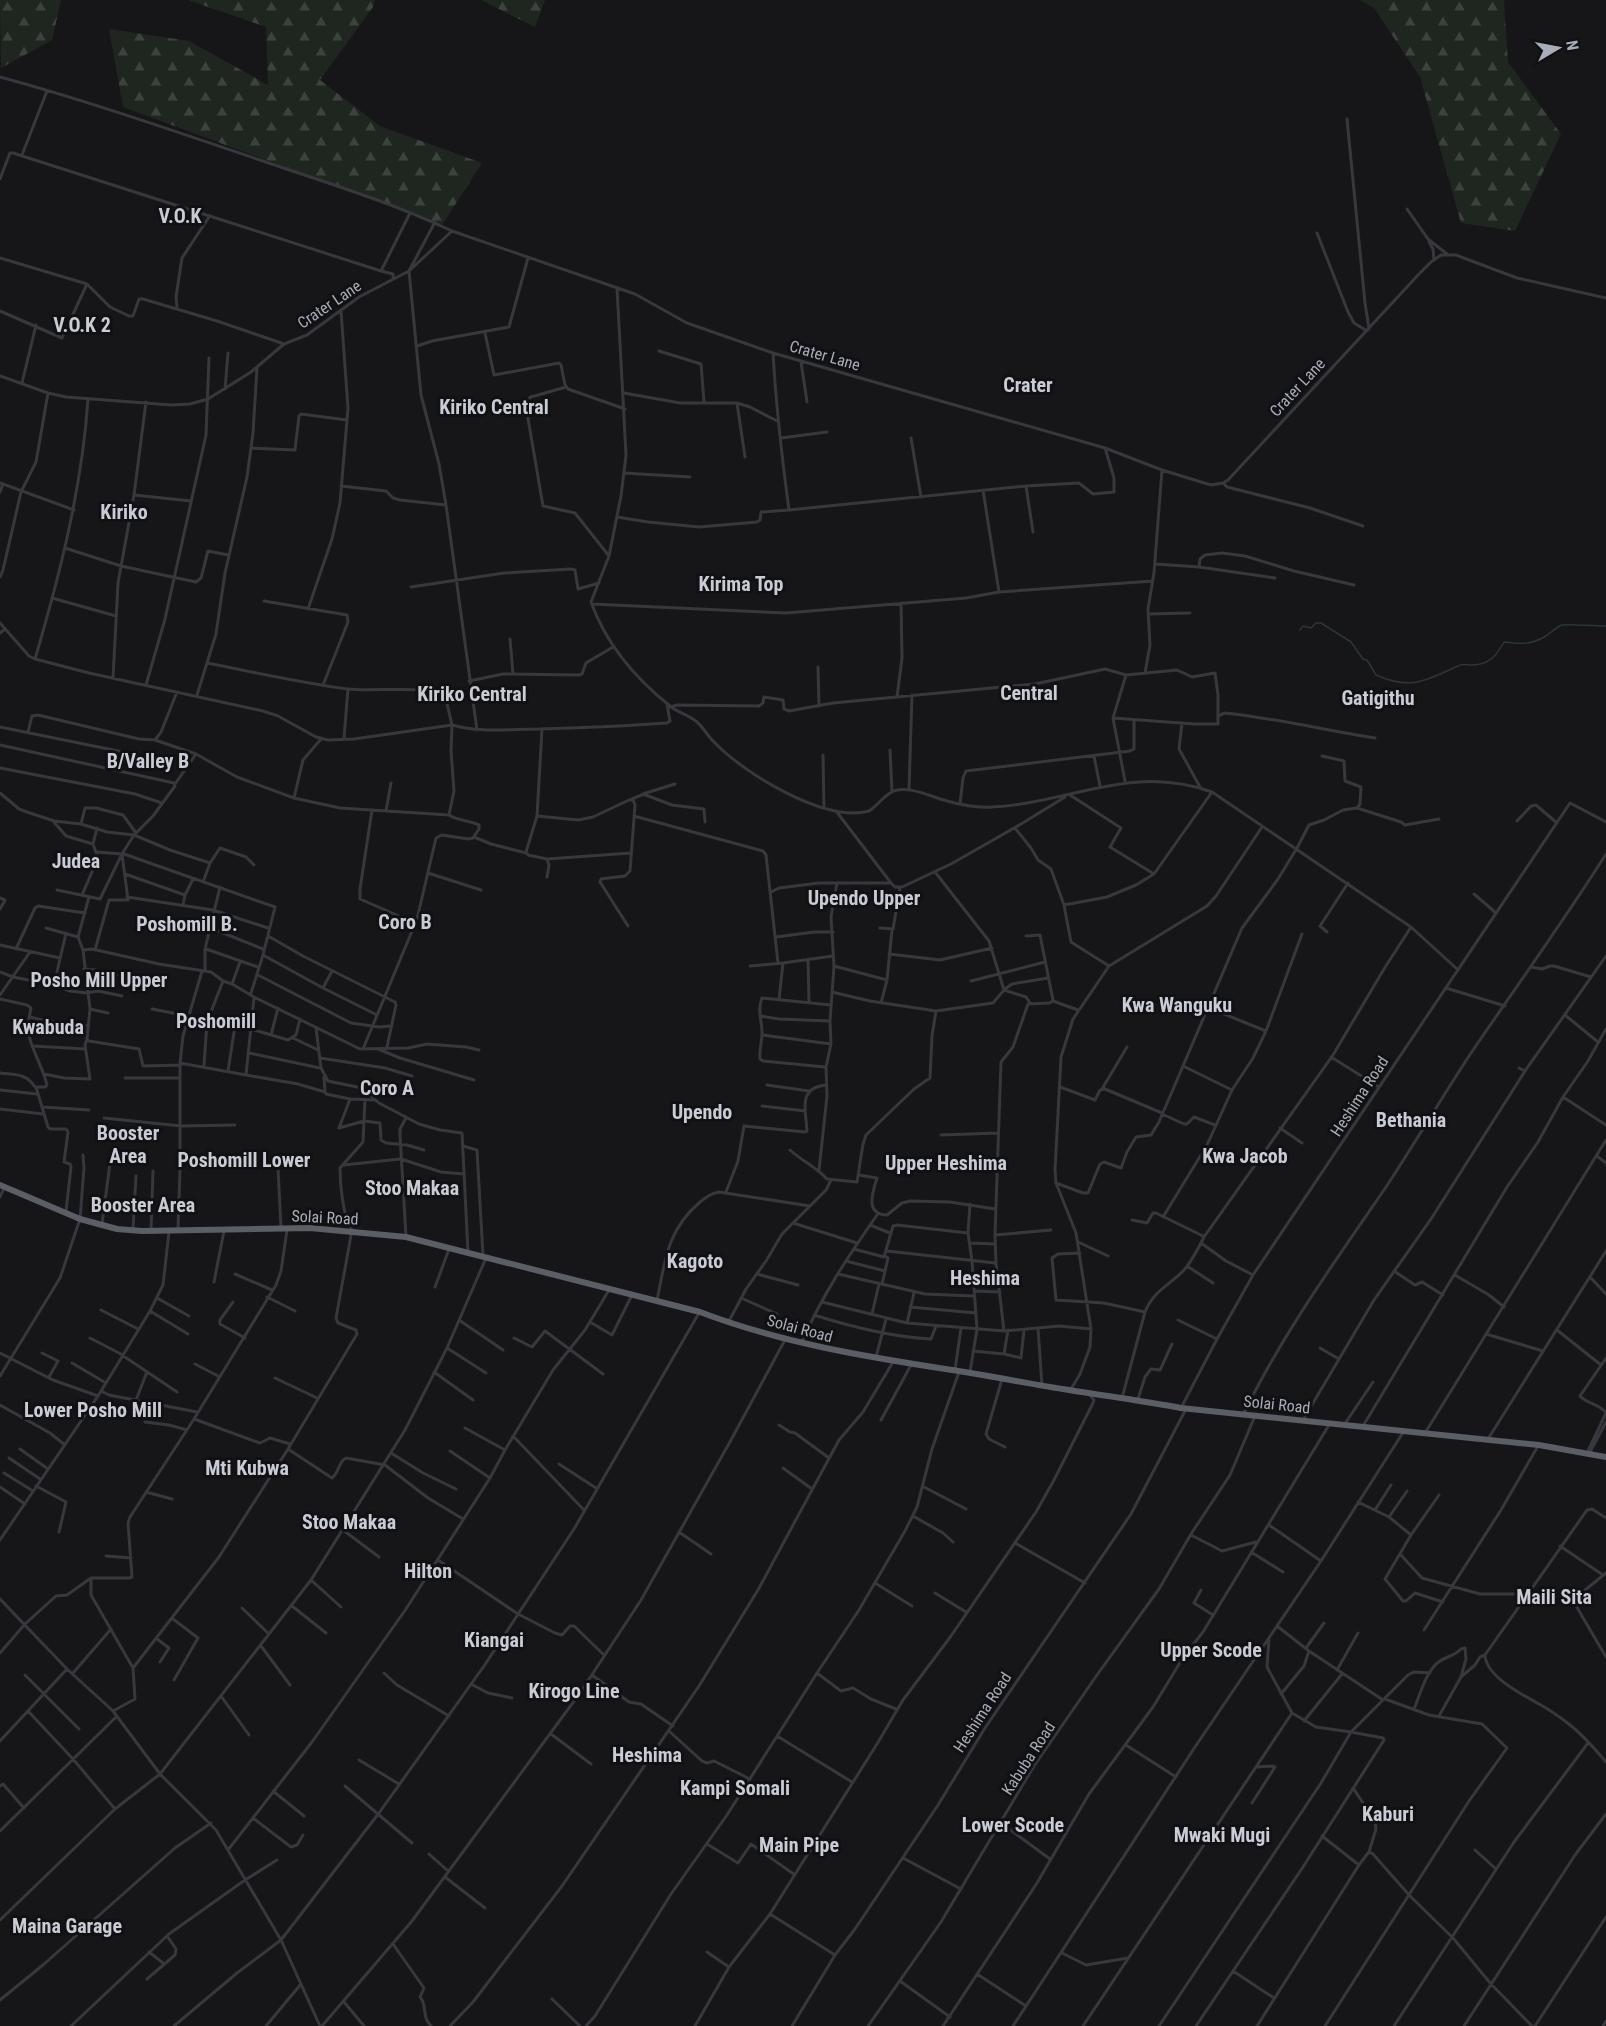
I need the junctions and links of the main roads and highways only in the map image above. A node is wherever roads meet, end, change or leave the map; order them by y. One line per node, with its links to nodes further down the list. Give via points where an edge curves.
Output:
1 (1, 1185): 2 (highway, Solai Road, via 80,1219 132,1231 284,1228 352,1230 406,1237 700,1312 786,1338 893,1362 1184,1408 1539,1445)
2 (1606, 1457)

